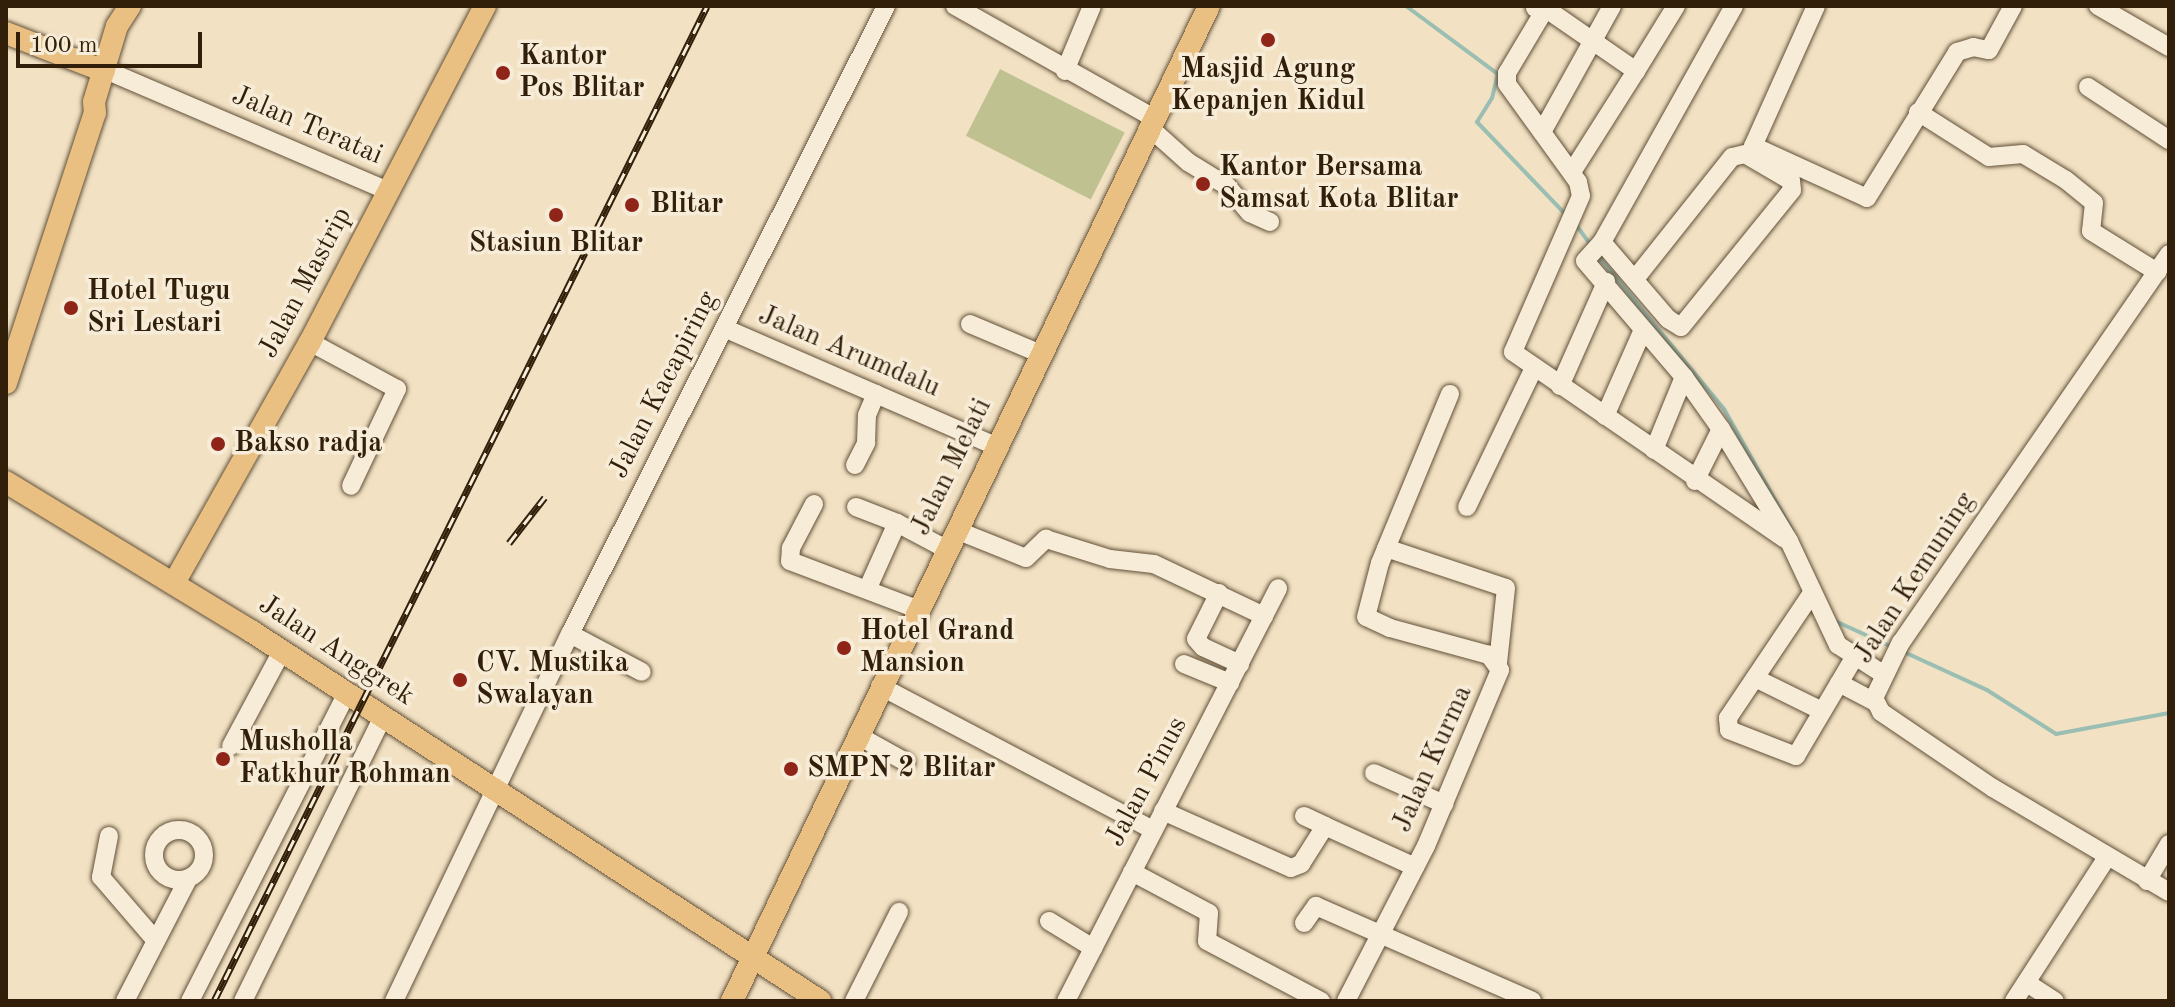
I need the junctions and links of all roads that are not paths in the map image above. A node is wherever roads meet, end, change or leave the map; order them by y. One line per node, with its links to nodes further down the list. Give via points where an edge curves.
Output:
1 (485, 6): 26 (main road, Jalan Mastrip)
2 (886, 6): 35 (street, Jalan Kacapiring)
3 (955, 6): 17 (street)
4 (1092, 6): 17 (street)
5 (1209, 6): 22 (main road, Jalan Melati)
6 (1612, 6): 15 (street)
7 (1676, 6): 18 (street)
8 (1734, 6): 29 (street)
9 (1816, 6): 21 (street, via 1754,148 1867,198)
10 (2013, 6): 21 (street, via 1989,50 1961,48)
11 (2098, 6): 16 (street)
12 (1542, 7): 15 (street); 23 (street, via 1507,73 1511,95)
13 (128, 11): 19 (main road, via 117,26)
14 (6, 33): 19 (main road)
15 (1592, 41): 18 (street); 23 (street)
16 (2169, 47)
17 (1065, 71): 22 (street)
18 (1636, 71): 25 (street)
19 (109, 73): 26 (street, Jalan Teratai); 41 (main road)
20 (2088, 87): 24 (street)
21 (1918, 112): 31 (street, via 1989,157 2023,154 2066,180 2094,203 2091,231)
22 (1152, 123): 27 (street, via 1188,162 1227,186 1250,213); 38 (main road, Jalan Melati)
23 (1542, 132): 25 (street)
24 (2169, 140)
25 (1572, 172): 28 (street, via 1580,188)
26 (388, 191): 37 (main road, Jalan Mastrip)
27 (1270, 222)
28 (1570, 227): 29 (street); 39 (street, via 1514,345 1518,356)
29 (1594, 251): 32 (street); 33 (street)
30 (2169, 254): 31 (street, Jalan Kemuning)
31 (2157, 272): 74 (street, Jalan Kemuning)
32 (1635, 279): 32 (street, via 1668,319 1685,326 1792,190 1791,181 1745,154 1732,157)
33 (1606, 282): 36 (street); 42 (street)
34 (970, 324): 38 (street)
35 (724, 328): 43 (street, Jalan Arumdalu); 67 (street, Jalan Kacapiring)
36 (1643, 330): 40 (street); 45 (street)
37 (310, 342): 52 (street, via 397,389); 60 (main road, Jalan Mastrip)
38 (1041, 354): 48 (main road, Jalan Melati)
39 (1534, 368): 42 (street); 55 (street)
40 (1684, 377): 46 (street); 47 (street)
41 (6, 383)
42 (1560, 386): 45 (street)
43 (876, 394): 48 (street, Jalan Arumdalu); 49 (street, via 867,415 866,443)
44 (1450, 394): 59 (street, Jalan Kurma)
45 (1605, 416): 47 (street)
46 (1721, 429): 50 (street); 58 (street)
47 (1654, 450): 50 (street)
48 (992, 454): 57 (main road, Jalan Melati)
49 (855, 465)
50 (1695, 481): 58 (street)
51 (6, 482): 60 (main road, Jalan Anggrek)
52 (351, 486)
53 (814, 504): 62 (street, via 791,548 790,561)
54 (856, 507): 56 (street)
55 (1467, 507)
56 (897, 523): 57 (street); 62 (street)
57 (951, 540): 63 (street, via 1026,558 1052,539 1110,559 1154,564); 65 (main road, Jalan Melati)
58 (1789, 541): 64 (street)
59 (1386, 548): 70 (street, via 1506,588); 70 (street, Jalan Kurma, via 1370,597 1369,621 1489,655)
60 (174, 583): 68 (main road, Jalan Anggrek)
61 (1278, 588): 66 (street, Jalan Pinus)
62 (867, 590): 65 (street)
63 (1219, 593): 66 (street); 72 (street, via 1196,639)
64 (1812, 593): 69 (street, via 1838,645); 75 (street)
65 (917, 609): 78 (main road, Jalan Melati)
66 (1264, 616): 72 (street, Jalan Pinus)
67 (570, 634): 73 (street); 87 (street, Jalan Kacapiring)
68 (282, 651): 79 (main road, Jalan Anggrek); 84 (street)
69 (1854, 658): 74 (street); 77 (street)
70 (1498, 663): 88 (street, Jalan Kurma, via 1491,700)
71 (1184, 664): 76 (street)
72 (1240, 664): 76 (street, Jalan Pinus)
73 (642, 672)
74 (1883, 674): 80 (street, Jalan Kemuning)
75 (1755, 678): 81 (street); 81 (street, via 1728,718 1729,730 1794,756)
76 (1230, 683): 89 (street, Jalan Pinus)
77 (1839, 683): 80 (street); 81 (street)
78 (880, 686): 83 (main road, Jalan Melati); 92 (street)
79 (347, 693): 82 (main road, Jalan Anggrek); 110 (street)
80 (1875, 702): 95 (street, Jalan Kemuning, via 1881,712)
81 (1822, 711)
82 (383, 717): 87 (main road, Jalan Anggrek); 111 (street)
83 (857, 735): 85 (street); 107 (main road, Jalan Melati)
84 (231, 746)
85 (906, 762)
86 (1374, 773): 88 (street)
87 (497, 791): 107 (main road, Jalan Anggrek); 112 (street, Jalan Kacapiring)
88 (1444, 804): 96 (street, Jalan Kurma)
89 (1163, 811): 91 (street, via 1291,868 1301,864); 92 (street, Jalan Pinus)
90 (1304, 816): 91 (street)
91 (1325, 826): 96 (street)
92 (1153, 830): 97 (street, Jalan Pinus)
93 (109, 836): 105 (street, via 101,877)
94 (2169, 844): 99 (street)
95 (2106, 859): 99 (street, Jalan Kemuning); 108 (street)
96 (1415, 867): 104 (street, Jalan Kurma)
97 (1132, 872): 106 (street, Jalan Pinus); 117 (street, via 1209,913 1207,941)
98 (187, 881): 105 (street)
99 (2147, 881): 100 (street, Jalan Kemuning)
100 (2169, 892)
101 (899, 912): 115 (street)
102 (1049, 921): 106 (street)
103 (1304, 923): 104 (street, via 1313,905)
104 (1382, 933): 118 (street, Jalan Kurma); 119 (street)
105 (156, 941): 109 (street)
106 (1093, 948): 116 (street, Jalan Pinus)
107 (750, 955): 113 (main road, Jalan Melati); 114 (main road, Jalan Anggrek)
108 (2027, 983): 120 (street); 121 (street)
109 (125, 1001)
110 (190, 1001)
111 (243, 1001)
112 (394, 1001)
113 (732, 1001)
114 (820, 1001)
115 (854, 1001)
116 (1066, 1001)
117 (1321, 1001)
118 (1346, 1001)
119 (1532, 1001)
120 (2014, 1001)
121 (2055, 1001)

